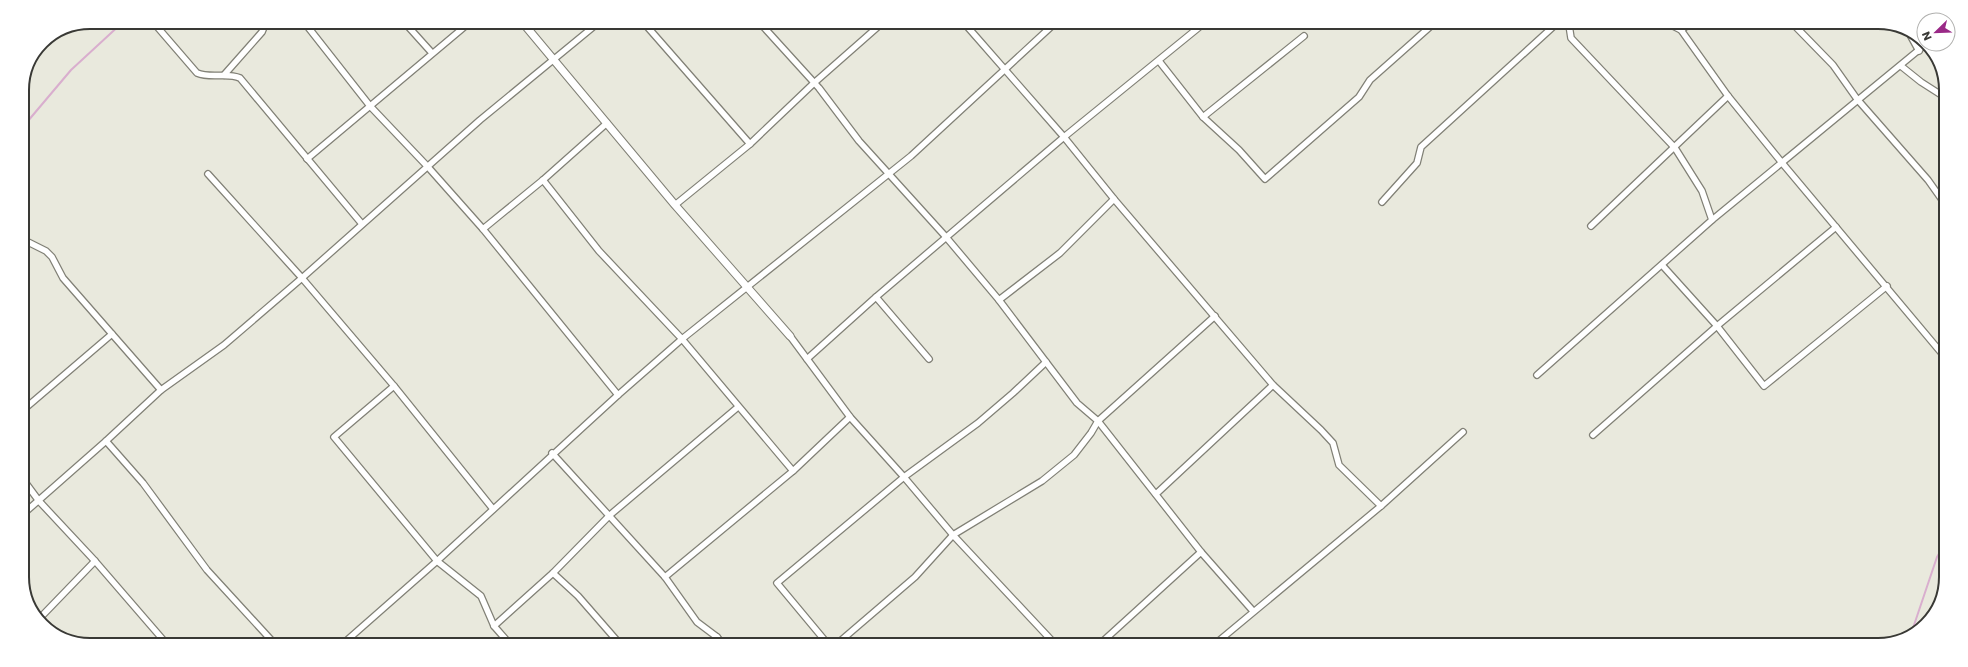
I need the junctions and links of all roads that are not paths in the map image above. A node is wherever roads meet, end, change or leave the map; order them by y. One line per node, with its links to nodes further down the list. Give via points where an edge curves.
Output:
1 (160, 29): 26 (street, via 197,73 208,76)
2 (263, 29): 26 (street)
3 (310, 29): 31 (street)
4 (410, 29): 21 (street)
5 (462, 29): 21 (street)
6 (528, 29): 22 (street)
7 (591, 29): 22 (street)
8 (649, 29): 35 (street)
9 (765, 29): 27 (street)
10 (875, 29): 27 (street)
11 (970, 29): 25 (street)
12 (1049, 29): 25 (street)
13 (1197, 29): 23 (street)
14 (1427, 29): 32 (street, via 1370,80 1359,97 1265,179 1239,150)
15 (1551, 29): 45 (street, via 1421,147 1417,163)
16 (1570, 29): 36 (street, via 1571,38)
17 (1798, 29): 30 (street, via 1833,65)
18 (1681, 30): 29 (street)
19 (1304, 36): 32 (street)
20 (1918, 52): 24 (street)
21 (432, 53): 31 (street)
22 (554, 60): 33 (street); 39 (street)
23 (1159, 61): 32 (street); 34 (street)
24 (1901, 66): 28 (street); 30 (street)
25 (1006, 71): 34 (street); 41 (street)
26 (224, 75): 37 (street, via 240,78)
27 (814, 83): 35 (street); 41 (street, via 859,141)
28 (1939, 94)
29 (1728, 96): 36 (street); 38 (street)
30 (1858, 100): 38 (street); 43 (street)
31 (370, 106): 37 (street); 39 (street)
32 (1203, 117)
33 (607, 123): 42 (street); 46 (street)
34 (1064, 137): 44 (street); 52 (street)
35 (750, 144): 46 (street)
36 (1675, 148): 47 (street, via 1702,191); 49 (street)
37 (308, 159): 48 (street)
38 (1783, 164): 47 (street); 50 (street)
39 (428, 166): 48 (street); 51 (street)
40 (208, 174): 55 (street)
41 (889, 174): 52 (street); 57 (street)
42 (543, 180): 51 (street); 64 (street, via 599,251)
43 (1939, 196)
44 (1114, 199): 59 (street, via 1060,253); 60 (street)
45 (1382, 202)
46 (675, 205): 57 (street)
47 (1712, 220): 54 (street)
48 (362, 224): 55 (street)
49 (1591, 226)
50 (1836, 227): 56 (street); 61 (street)
51 (483, 229): 73 (street)
52 (946, 237): 58 (street); 59 (street)
53 (29, 242): 62 (street, via 52,257 63,278)
54 (1662, 265): 61 (street); 69 (street)
55 (302, 278): 71 (street); 72 (street, via 224,345)
56 (1887, 286): 61 (street, via 1764,386); 65 (street)
57 (748, 288): 63 (street); 64 (street)
58 (876, 297): 66 (street); 67 (street)
59 (998, 300): 68 (street)
60 (1215, 316): 70 (street); 77 (street)
61 (1717, 326): 79 (street)
62 (112, 334): 72 (street); 74 (street)
63 (790, 336): 66 (street)
64 (682, 339): 73 (street); 75 (street)
65 (1939, 350)
66 (807, 358): 76 (street)
67 (929, 359)
68 (1046, 362): 77 (street, via 1077,404); 83 (street, via 978,423)
69 (1537, 375)
70 (1273, 385): 85 (street); 87 (street, via 1321,430 1332,443 1339,465)
71 (394, 386): 89 (street); 94 (street, via 334,437)
72 (161, 390): 80 (street)
73 (618, 395): 81 (street)
74 (29, 404)
75 (738, 407): 82 (street); 90 (street)
76 (850, 416): 82 (street); 83 (street)
77 (1098, 421): 85 (street); 91 (street, via 1092,434 1074,455 1042,481)
78 (1463, 432): 87 (street)
79 (1593, 435)
80 (106, 441): 86 (street); 102 (street, via 143,483 207,570)
81 (552, 453): 89 (street); 90 (street)
82 (793, 471): 96 (street)
83 (904, 477): 91 (street); 106 (street, via 777,583)
84 (29, 487): 86 (street)
85 (1156, 494): 92 (street)
86 (39, 501): 88 (street); 93 (street)
87 (1381, 506): 97 (street)
88 (29, 509)
89 (493, 509): 94 (street)
90 (610, 515): 95 (street); 96 (street)
91 (953, 535): 107 (street, via 915,577); 108 (street)
92 (1201, 552): 97 (street); 109 (street)
93 (95, 561): 98 (street); 101 (street)
94 (437, 561): 99 (street, via 481,596); 103 (street)
95 (553, 573): 99 (street); 105 (street, via 578,596)
96 (665, 577): 100 (street, via 697,622)
97 (1253, 611): 110 (street)
98 (43, 615)
99 (494, 626): 104 (street)
100 (717, 637)
101 (162, 638)
102 (269, 638)
103 (350, 638)
104 (504, 638)
105 (615, 638)
106 (823, 638)
107 (844, 638)
108 (1049, 638)
109 (1108, 638)
110 (1222, 638)

